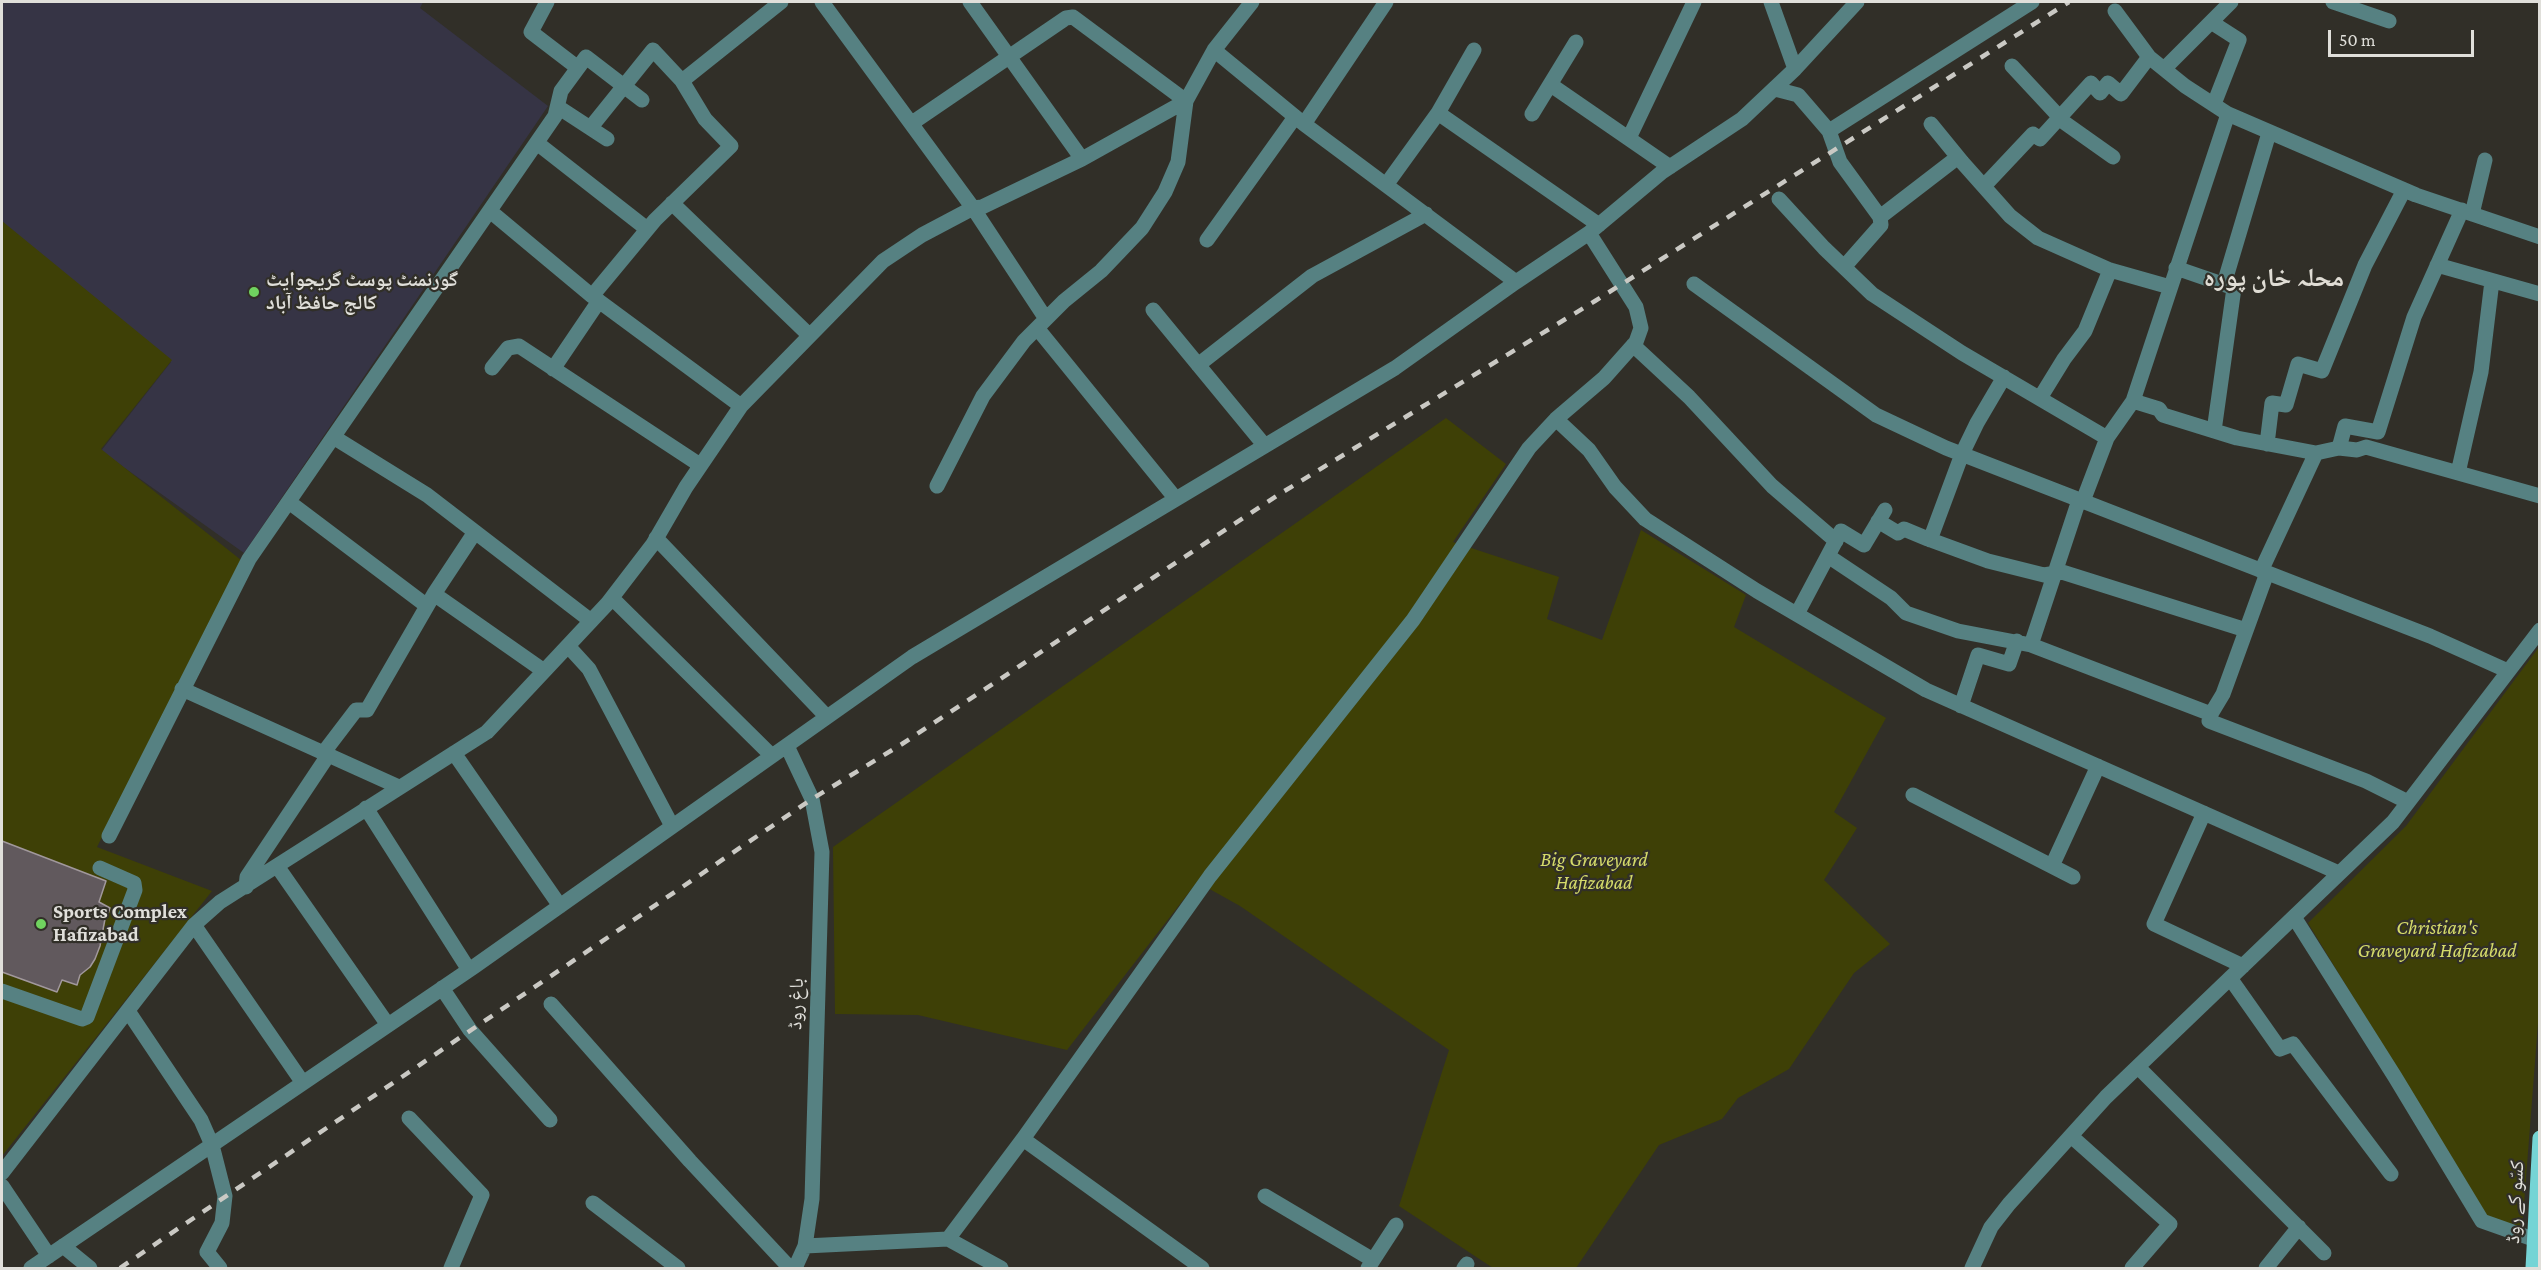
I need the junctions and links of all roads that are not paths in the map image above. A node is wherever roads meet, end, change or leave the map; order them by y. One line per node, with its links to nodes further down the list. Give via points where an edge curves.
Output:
1 (547, 2): 22 (street, via 531,32)
2 (781, 2): 25 (street)
3 (822, 2): 38 (street)
4 (970, 2): 19 (street)
5 (1252, 2): 17 (street)
6 (1386, 2): 37 (street)
7 (1694, 2): 43 (street)
8 (1771, 2): 23 (street)
9 (1857, 2): 23 (street)
10 (2032, 2): 41 (street)
11 (2231, 2): 15 (street)
12 (2333, 2): 14 (street)
13 (2115, 11): 20 (street)
14 (2389, 21)
15 (2211, 22): 24 (street); 31 (street, via 2239,40)
16 (1576, 42): 26 (street)
17 (1214, 50): 30 (street); 37 (street)
18 (1474, 50): 33 (street)
19 (1008, 57): 30 (street, via 1073,16); 38 (street); 48 (street)
20 (2149, 57): 24 (street); 36 (street, via 2121,94 2108,83 2100,93 2091,83)
21 (2012, 66): 36 (street)
22 (578, 68): 27 (street, via 586,57); 32 (street, via 561,91)
23 (1796, 69): 28 (street)
24 (2164, 69): 31 (street)
25 (682, 81): 27 (street, via 653,50); 55 (street, via 705,119 731,147)
26 (1551, 85): 34 (street); 43 (street)
27 (624, 86): 29 (street); 40 (street)
28 (1774, 89): 41 (street, via 1798,95); 50 (street, via 1742,119)
29 (642, 100)
30 (1186, 101): 48 (street); 77 (street, via 1178,162 1142,228)
31 (2214, 104): 35 (street)
32 (558, 107): 40 (street); 45 (street)
33 (1438, 113): 51 (street); 62 (street)
34 (1532, 114)
35 (2228, 114): 42 (street); 67 (street)
36 (2060, 117): 47 (street); 52 (street, via 2040,139 2033,134)
37 (1300, 121): 51 (street); 64 (street)
38 (912, 123): 56 (street)
39 (1931, 124): 46 (street)
40 (591, 128): 44 (street)
41 (1829, 131): 60 (street, via 1840,162)
42 (2269, 133): 53 (street); 72 (street)
43 (1629, 138): 50 (street)
44 (607, 139)
45 (537, 143): 57 (street); 61 (street)
46 (1958, 157): 52 (street); 60 (street)
47 (2113, 157)
48 (1082, 159): 56 (street)
49 (2485, 160): 58 (street)
50 (1670, 167): 62 (street)
51 (1386, 185): 59 (street)
52 (1984, 186): 68 (street, via 2010,216 2038,238)
53 (2404, 190): 58 (street); 91 (street, via 2365,266 2322,371 2298,364 2286,405 2272,403)
54 (1779, 199): 66 (street)
55 (672, 203): 61 (street); 78 (street)
56 (973, 208): 77 (street); 78 (street, via 883,261)
57 (490, 211): 75 (street); 89 (street)
58 (2467, 212): 63 (street); 65 (street)
59 (1426, 214): 70 (street); 80 (street, via 1312,276)
60 (1880, 217): 66 (street, via 1881,225)
61 (647, 229): 75 (street)
62 (1594, 229): 70 (street); 79 (street, via 1636,307 1641,328)
63 (2540, 237)
64 (1207, 240)
65 (2437, 266): 69 (street); 93 (street, via 2414,317 2378,432 2345,426)
66 (1844, 267): 83 (street, via 1872,294)
67 (2176, 268): 72 (street); 73 (street)
68 (2110, 270): 73 (street); 84 (street, via 2085,331)
69 (2492, 280): 74 (street); 97 (street, via 2481,372)
70 (1516, 282): 92 (street, via 1395,368)
71 (1694, 284): 95 (street, via 1876,415)
72 (2223, 284): 88 (street, via 2234,288)
73 (2170, 286): 85 (street)
74 (2540, 294)
75 (596, 298): 82 (street); 86 (street)
76 (1153, 310): 80 (street)
77 (1042, 324): 98 (street, via 1024,341 983,396); 100 (street)
78 (808, 335): 86 (street)
79 (1634, 345): 87 (street, via 1604,378); 106 (street, via 1772,486)
80 (1198, 365): 92 (street)
81 (492, 369): 82 (street, via 508,348 519,346)
82 (553, 369): 96 (street)
83 (2004, 377): 84 (street); 95 (street)
84 (2040, 398): 90 (street)
85 (2133, 401): 88 (street); 90 (street)
86 (741, 406): 96 (street)
87 (1556, 419): 112 (street, via 1589,450 1615,487 1645,519); 159 (street, via 1529,448 1413,620 1210,876)
88 (2214, 431): 91 (street)
89 (334, 438): 102 (street); 103 (street, via 427,495)
90 (2107, 438): 101 (street)
91 (2267, 444): 94 (street)
92 (1264, 446): 100 (street)
93 (2340, 448): 94 (street); 97 (street, via 2366,447)
94 (2316, 453): 108 (street)
95 (1962, 454): 101 (street); 105 (street)
96 (700, 465): 104 (street)
97 (2458, 473): 99 (street)
98 (937, 486)
99 (2540, 496)
100 (1176, 499): 123 (street, via 912,657)
101 (2081, 500): 108 (street); 109 (street)
102 (289, 502): 111 (street); 120 (street, via 249,559)
103 (475, 532): 111 (street); 113 (street)
104 (656, 538): 110 (street); 123 (street)
105 (1930, 540): 106 (street, via 1904,529 1898,533 1881,515 1864,545 1841,531); 109 (street, via 1988,561 2044,575)
106 (1836, 541): 107 (street)
107 (1828, 556): 112 (street); 116 (street, via 1892,598 1906,613 1958,631)
108 (2264, 572): 114 (street); 119 (street, via 2430,636)
109 (2056, 573): 114 (street); 116 (street)
110 (612, 598): 113 (street); 127 (street)
111 (431, 600): 118 (street); 125 (street, via 367,710 356,710)
112 (1797, 614): 121 (street, via 1926,690)
113 (591, 621): 117 (street)
114 (2246, 630): 122 (street, via 2223,694)
115 (2540, 630): 119 (street)
116 (2024, 643): 121 (street, via 2009,664 1978,655); 122 (street)
117 (568, 646): 118 (street); 134 (street, via 589,669)
118 (544, 671): 126 (street, via 487,732)
119 (2508, 671): 131 (street)
120 (182, 689): 125 (street); 135 (street)
121 (1961, 706): 128 (street)
122 (2211, 714): 131 (street, via 2209,721)
123 (827, 717): 124 (street)
124 (787, 746): 127 (street); 171 (street, باغ روڈ, via 812,799 822,852 812,1199)
125 (326, 753): 129 (street); 141 (street, via 247,877)
126 (454, 753): 129 (street); 142 (street)
127 (772, 756): 134 (street)
128 (2098, 766): 133 (street); 137 (street)
129 (399, 788): 132 (street)
130 (1913, 795): 137 (street)
131 (2408, 802): 139 (street, via 2393,822)
132 (366, 808): 136 (street); 146 (street)
133 (2204, 813): 139 (street); 145 (street, via 2154,924)
134 (672, 826): 142 (street)
135 (109, 836)
136 (277, 866): 141 (street); 152 (street)
137 (2052, 866): 140 (street)
138 (100, 868): 149 (street, via 134,883 135,891 87,1017 82,1019)
139 (2339, 873): 143 (street)
140 (2073, 877)
141 (246, 887): 144 (street, via 220,902)
142 (560, 906): 146 (street)
143 (2294, 917): 145 (street); 169 (street, via 2482,1221)
144 (195, 925): 151 (street); 154 (street)
145 (2243, 966): 147 (street)
146 (469, 970): 148 (street)
147 (2230, 978): 153 (street); 162 (street, via 2280,1049 2293,1044)
148 (442, 988): 152 (street); 156 (street, via 470,1030)
149 (2, 991)
150 (550, 1004): 181 (street)
151 (128, 1011): 160 (street, via 201,1120); 161 (street)
152 (388, 1025): 154 (street)
153 (2138, 1067): 157 (street); 167 (street)
154 (303, 1083): 160 (street)
155 (410, 1118): 179 (street, via 482,1195)
156 (550, 1120)
157 (2072, 1136): 184 (street, via 1991,1227); 185 (street, via 2170,1224)
158 (2540, 1138): 169 (main road, کسّو کے روڈ)
159 (1023, 1139): 168 (street); 183 (street)
160 (212, 1145): 170 (street); 178 (street, via 225,1196 222,1223 207,1252)
161 (2, 1173)
162 (2391, 1174)
163 (2, 1186): 173 (street)
164 (1265, 1196): 174 (street)
165 (594, 1203): 180 (street)
166 (1396, 1225): 174 (street)
167 (2299, 1227): 172 (street); 186 (street)
168 (948, 1239): 171 (street); 175 (street)
169 (2533, 1239): 187 (main road, کسّو کے روڈ)
170 (63, 1246): 173 (street); 177 (street)
171 (805, 1246): 182 (street, باغ روڈ)
172 (2324, 1253)
173 (49, 1256): 176 (street)
174 (1370, 1264)
175 (1000, 1268)
176 (31, 1269)
177 (90, 1269)
178 (220, 1269)
179 (451, 1269)
180 (678, 1269)
181 (790, 1269)
182 (795, 1269)
183 (1202, 1269)
184 (1972, 1269)
185 (2132, 1269)
186 (2266, 1269)
187 (2533, 1269)

